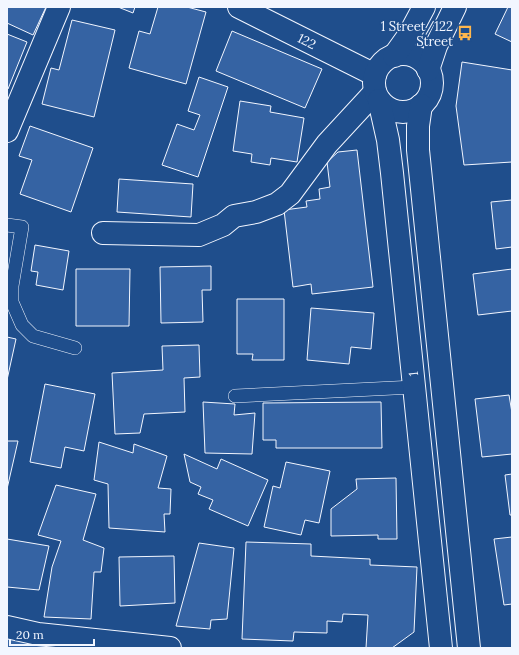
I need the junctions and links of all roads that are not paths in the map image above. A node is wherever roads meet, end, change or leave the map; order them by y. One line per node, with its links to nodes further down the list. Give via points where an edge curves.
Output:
1 (59, 7): 9 (main road)
2 (239, 7): 7 (main road, 122)
3 (424, 7): 5 (main road)
4 (455, 7): 6 (main road, via 436,46)
5 (394, 56): 6 (main road, via 409,55); 7 (main road, via 386,60)
6 (428, 70): 8 (main road, via 432,80 431,90)
7 (377, 89): 8 (main road, via 391,110 407,112); 11 (main road, via 327,144 290,194 277,204 256,212 234,216 223,225 199,235); 13 (main road, 1, via 388,140)
8 (421, 105): 18 (main road, via 418,150)
9 (7, 132)
10 (7, 225): 12 (lane, via 22,227 12,286 12,302 22,325 33,336)
11 (103, 233)
12 (75, 348)
13 (414, 388): 14 (lane); 17 (main road, 1)
14 (235, 396)
15 (7, 627): 16 (main road, via 38,634)
16 (170, 648)
17 (441, 648)
18 (469, 648)

